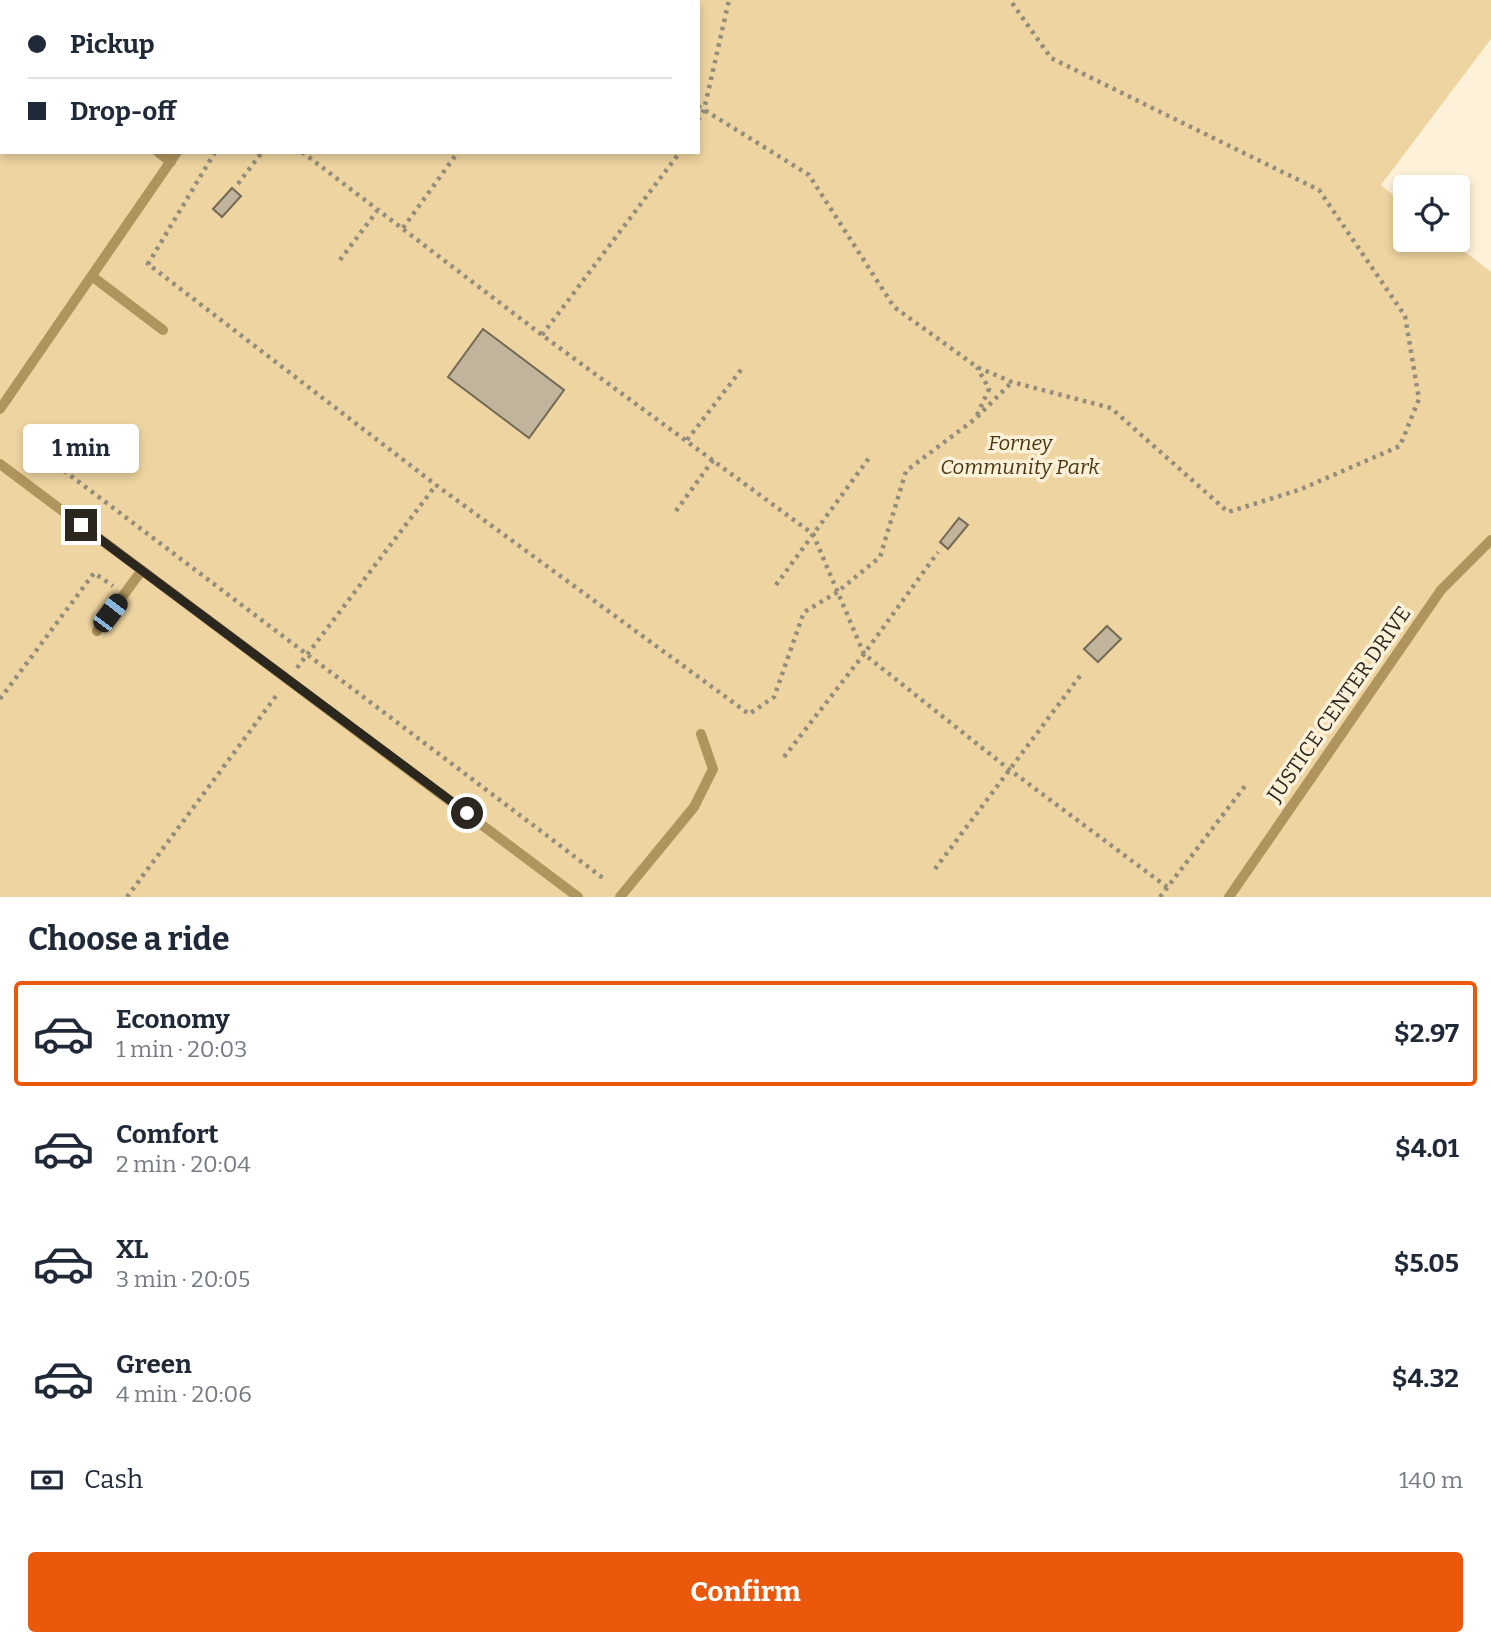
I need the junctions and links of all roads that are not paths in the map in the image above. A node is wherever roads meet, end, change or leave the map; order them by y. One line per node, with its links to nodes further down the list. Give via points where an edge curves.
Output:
1 (174, 157): 2 (lane)
2 (93, 277): 3 (lane); 4 (lane)
3 (163, 330)
4 (0, 409)
5 (0, 464): 7 (lane)
6 (1491, 541): 12 (lane, JUSTICE CENTER DRIVE, via 1441,590)
7 (142, 570): 8 (lane); 10 (lane)
8 (97, 631)
9 (701, 734): 11 (lane, via 713,769 701,794)
10 (578, 897)
11 (620, 897)
12 (1229, 897)

